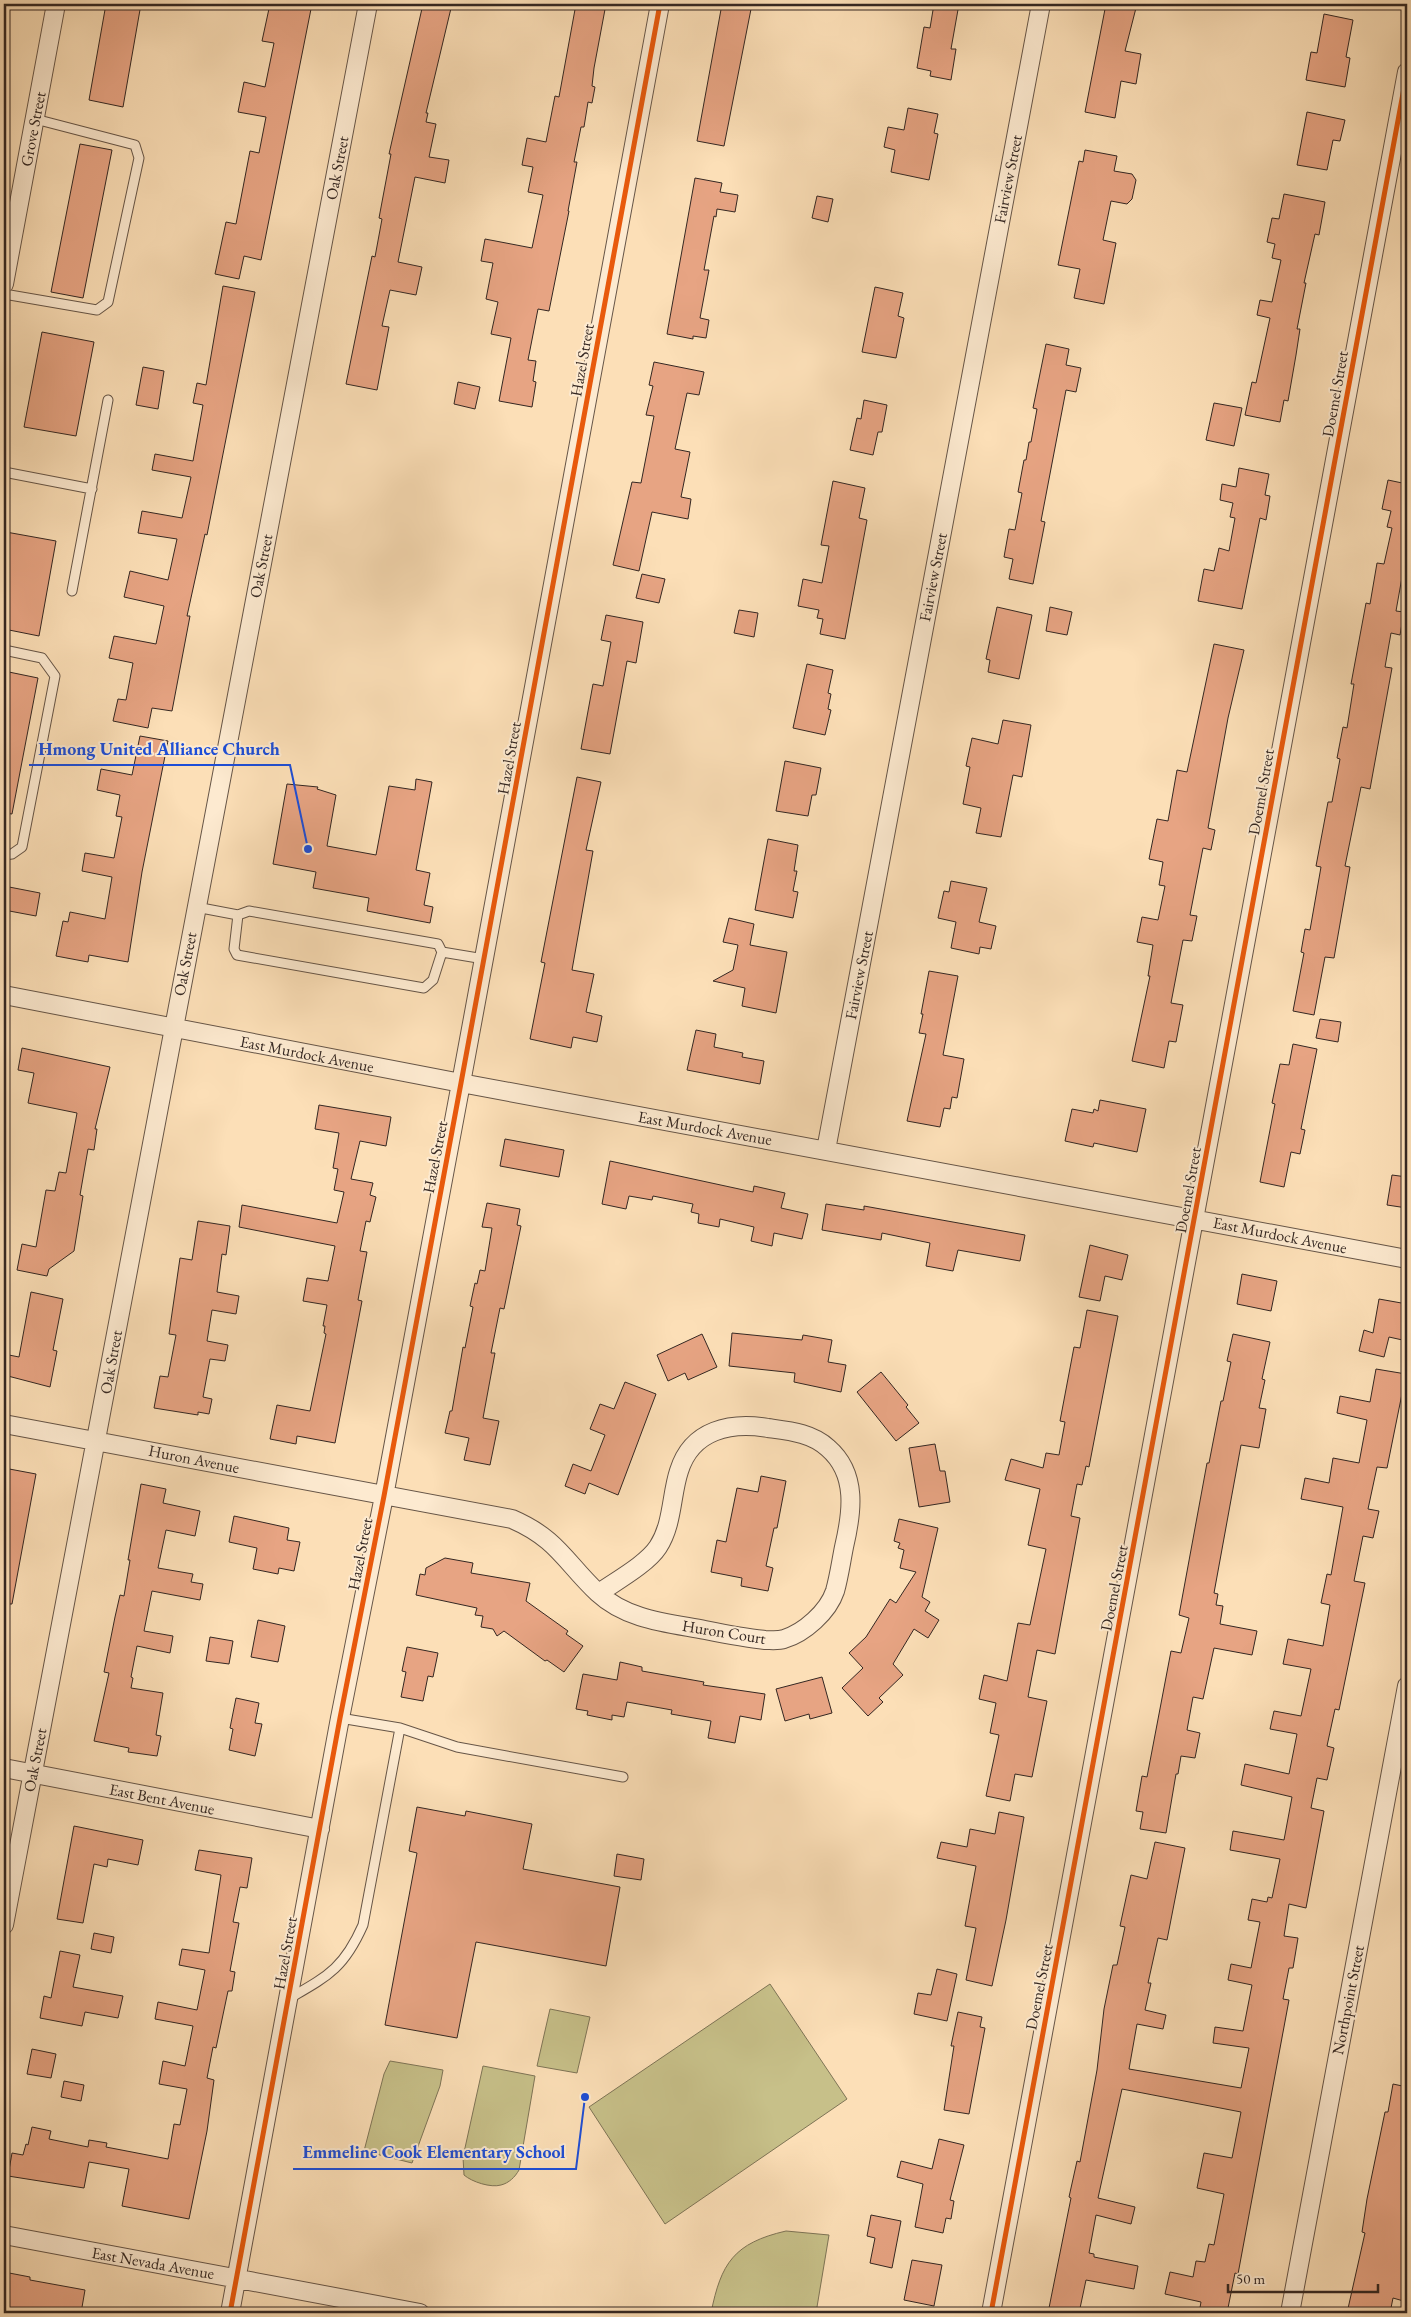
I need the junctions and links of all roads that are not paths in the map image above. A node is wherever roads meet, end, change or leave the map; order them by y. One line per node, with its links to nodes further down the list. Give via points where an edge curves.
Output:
1 (56, 4): 6 (street, Grove Street)
2 (368, 4): 15 (street, Oak Street)
3 (660, 4): 18 (street, Hazel Street)
4 (1041, 4): 22 (street, Fairview Street)
5 (1407, 72): 23 (street, Doemel Street)
6 (34, 119): 7 (street, Grove Street); 8 (lane, via 135,145 139,158 108,302 97,310)
7 (4, 284)
8 (4, 294)
9 (108, 400): 11 (lane)
10 (4, 472): 11 (lane)
11 (92, 489): 12 (lane)
12 (72, 591)
13 (4, 650): 14 (lane, via 42,658 55,676 22,847)
14 (4, 855)
15 (195, 907): 16 (lane); 20 (street, Oak Street)
16 (238, 915): 17 (lane, via 249,910 438,944); 17 (lane, via 234,949 237,955 424,988 433,980)
17 (442, 952): 18 (lane)
18 (484, 959): 21 (street, Hazel Street)
19 (4, 996): 20 (street, East Murdock Avenue)
20 (172, 1029): 21 (street, East Murdock Avenue); 26 (street, Oak Street)
21 (461, 1083): 22 (street, East Murdock Avenue); 27 (street, Hazel Street)
22 (826, 1150): 23 (street, East Murdock Avenue)
23 (1195, 1219): 24 (street, East Murdock Avenue); 42 (street, Doemel Street)
24 (1407, 1259)
25 (4, 1424): 26 (street, Huron Avenue)
26 (96, 1441): 27 (street, Huron Avenue); 33 (street, Oak Street)
27 (384, 1496): 28 (street, Huron Court, via 512,1519 524,1524 550,1541); 30 (street, Hazel Street)
28 (599, 1593): 28 (street, Huron Court, via 620,1608 648,1620 765,1640 783,1640 798,1633 811,1624 834,1593 840,1566 852,1506 850,1488 837,1456 801,1433 742,1424 708,1433 682,1464 665,1534 658,1548)
29 (1407, 1686): 43 (street, Northpoint Street)
30 (340, 1718): 31 (lane); 35 (street, Hazel Street)
31 (400, 1728): 34 (lane, via 457,1747); 37 (lane, via 363,1925 355,1944 334,1970)
32 (4, 1768): 33 (street, East Bent Avenue)
33 (32, 1774): 35 (street, East Bent Avenue); 36 (street, Oak Street)
34 (623, 1777)
35 (320, 1829): 37 (street, Hazel Street)
36 (4, 1925)
37 (290, 1998): 39 (street, Hazel Street)
38 (4, 2235): 39 (street, East Nevada Avenue)
39 (237, 2278): 40 (street, Hazel Street); 41 (street, East Nevada Avenue)
40 (230, 2313)
41 (420, 2313)
42 (991, 2313)
43 (1290, 2313)

